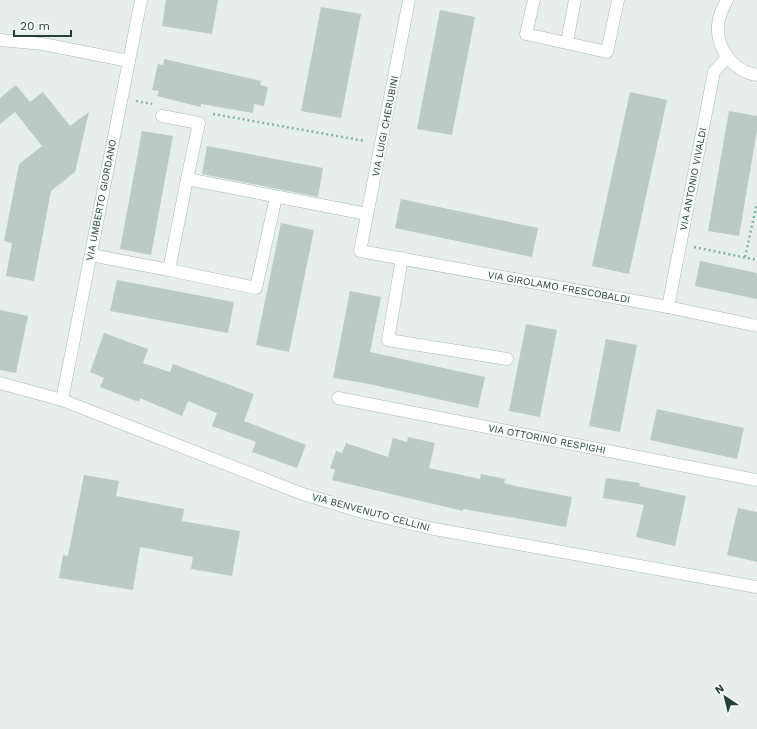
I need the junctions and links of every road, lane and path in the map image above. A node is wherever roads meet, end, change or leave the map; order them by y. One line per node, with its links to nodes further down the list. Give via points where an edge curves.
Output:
1 (141, 0): 10 (street, VIA UMBERTO GIORDANO)
2 (409, 0): 16 (street, VIA LUIGI CHERUBINI)
3 (534, 0): 8 (street, via 526,34)
4 (575, 0): 8 (street)
5 (618, 0): 8 (street, via 607,52)
6 (727, 0): 9 (street, via 718,27 720,43)
7 (0, 40): 10 (street, via 43,44)
8 (567, 42)
9 (727, 57): 11 (street, via 738,67); 21 (street, VIA ANTONIO VIVALDI, via 714,72)
10 (129, 61): 12 (street, VIA UMBERTO GIORDANO)
11 (757, 75)
12 (121, 98): 13 (path); 23 (street, VIA UMBERTO GIORDANO)
13 (153, 104)
14 (208, 114): 16 (path)
15 (162, 116): 17 (street, via 199,123)
16 (381, 144): 20 (street, VIA LUIGI CHERUBINI)
17 (187, 179): 18 (street); 27 (street)
18 (276, 197): 20 (street); 27 (street, via 256,288)
19 (757, 203): 24 (path)
20 (367, 214): 22 (street, VIA LUIGI CHERUBINI)
21 (680, 245): 24 (path); 28 (street, VIA ANTONIO VIVALDI)
22 (360, 251): 25 (street, VIA GIROLAMO FRESCOBALDI)
23 (91, 254): 27 (street); 33 (street, VIA UMBERTO GIORDANO)
24 (745, 257): 26 (path)
25 (402, 258): 28 (street, VIA GIROLAMO FRESCOBALDI); 30 (street, via 388,340)
26 (757, 260)
27 (169, 270)
28 (668, 307): 29 (street, VIA GIROLAMO FRESCOBALDI)
29 (757, 326)
30 (507, 359)
31 (0, 383): 33 (street, VIA BENVENUTO CELLINI)
32 (338, 398): 34 (street, VIA OTTORINO RESPIGHI)
33 (62, 400): 35 (street, VIA BENVENUTO CELLINI, via 300,493 362,512 429,528)
34 (757, 480)
35 (757, 587)

